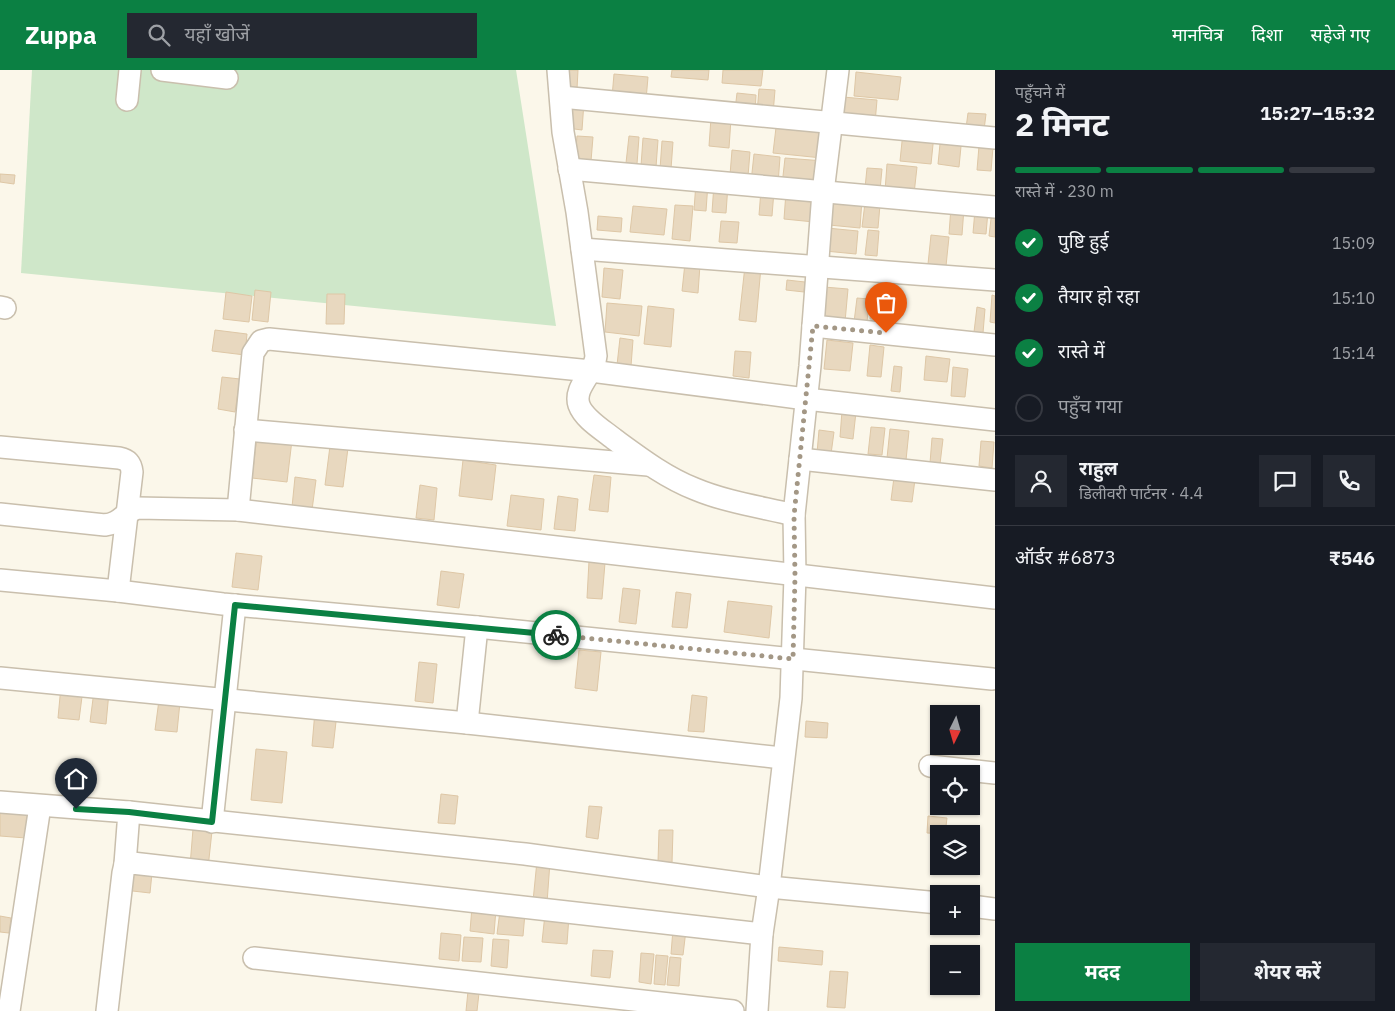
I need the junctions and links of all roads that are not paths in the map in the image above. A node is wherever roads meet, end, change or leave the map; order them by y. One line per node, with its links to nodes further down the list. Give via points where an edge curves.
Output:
1 (130, 70): 7 (street)
2 (162, 70): 5 (street)
3 (558, 70): 6 (street)
4 (838, 70): 8 (street)
5 (227, 78)
6 (561, 97): 8 (street); 10 (street)
7 (127, 100)
8 (832, 122): 9 (street); 11 (street)
9 (995, 138)
10 (569, 169): 11 (street); 13 (street)
11 (823, 192): 12 (street); 14 (street)
12 (995, 207)
13 (582, 249): 14 (street); 18 (street, via 596,356)
14 (819, 266): 15 (street); 16 (street)
15 (995, 280)
16 (813, 326): 17 (street); 19 (street)
17 (995, 345)
18 (585, 381): 19 (street); 21 (street, via 269,339 261,341 252,353); 24 (street, via 579,404 588,418)
19 (806, 399): 20 (street); 23 (street)
20 (995, 420)
21 (245, 430): 24 (street); 27 (street)
22 (0, 447): 28 (street, via 126,460 131,464 132,472)
23 (800, 459): 25 (street); 26 (street)
24 (649, 465): 26 (street, via 717,497)
25 (995, 480)
26 (795, 503): 30 (street)
27 (238, 510): 28 (street, via 137,508); 30 (street)
28 (128, 512): 29 (street, via 120,521 104,525); 32 (street)
29 (0, 514)
30 (795, 576): 33 (street); 36 (street)
31 (0, 580): 32 (street)
32 (118, 591): 34 (street)
33 (995, 598)
34 (235, 605): 35 (street); 39 (street)
35 (477, 627): 36 (street); 40 (street)
36 (793, 659): 38 (street); 41 (street)
37 (0, 678): 39 (street)
38 (992, 679)
39 (225, 700): 40 (street); 47 (street)
40 (467, 723): 41 (street)
41 (782, 758): 49 (street)
42 (980, 771): 43 (street)
43 (995, 773)
44 (0, 802): 45 (street)
45 (40, 806): 46 (street); 55 (street)
46 (129, 812): 47 (street); 48 (street)
47 (212, 822): 49 (street, via 525,854)
48 (125, 864): 53 (street); 56 (street)
49 (769, 887): 50 (street); 53 (street)
50 (930, 902)
51 (980, 907): 52 (street)
52 (995, 909)
53 (762, 934): 58 (street)
54 (254, 958): 57 (street)
55 (9, 1011)
56 (107, 1011)
57 (733, 1011)
58 (757, 1011)

